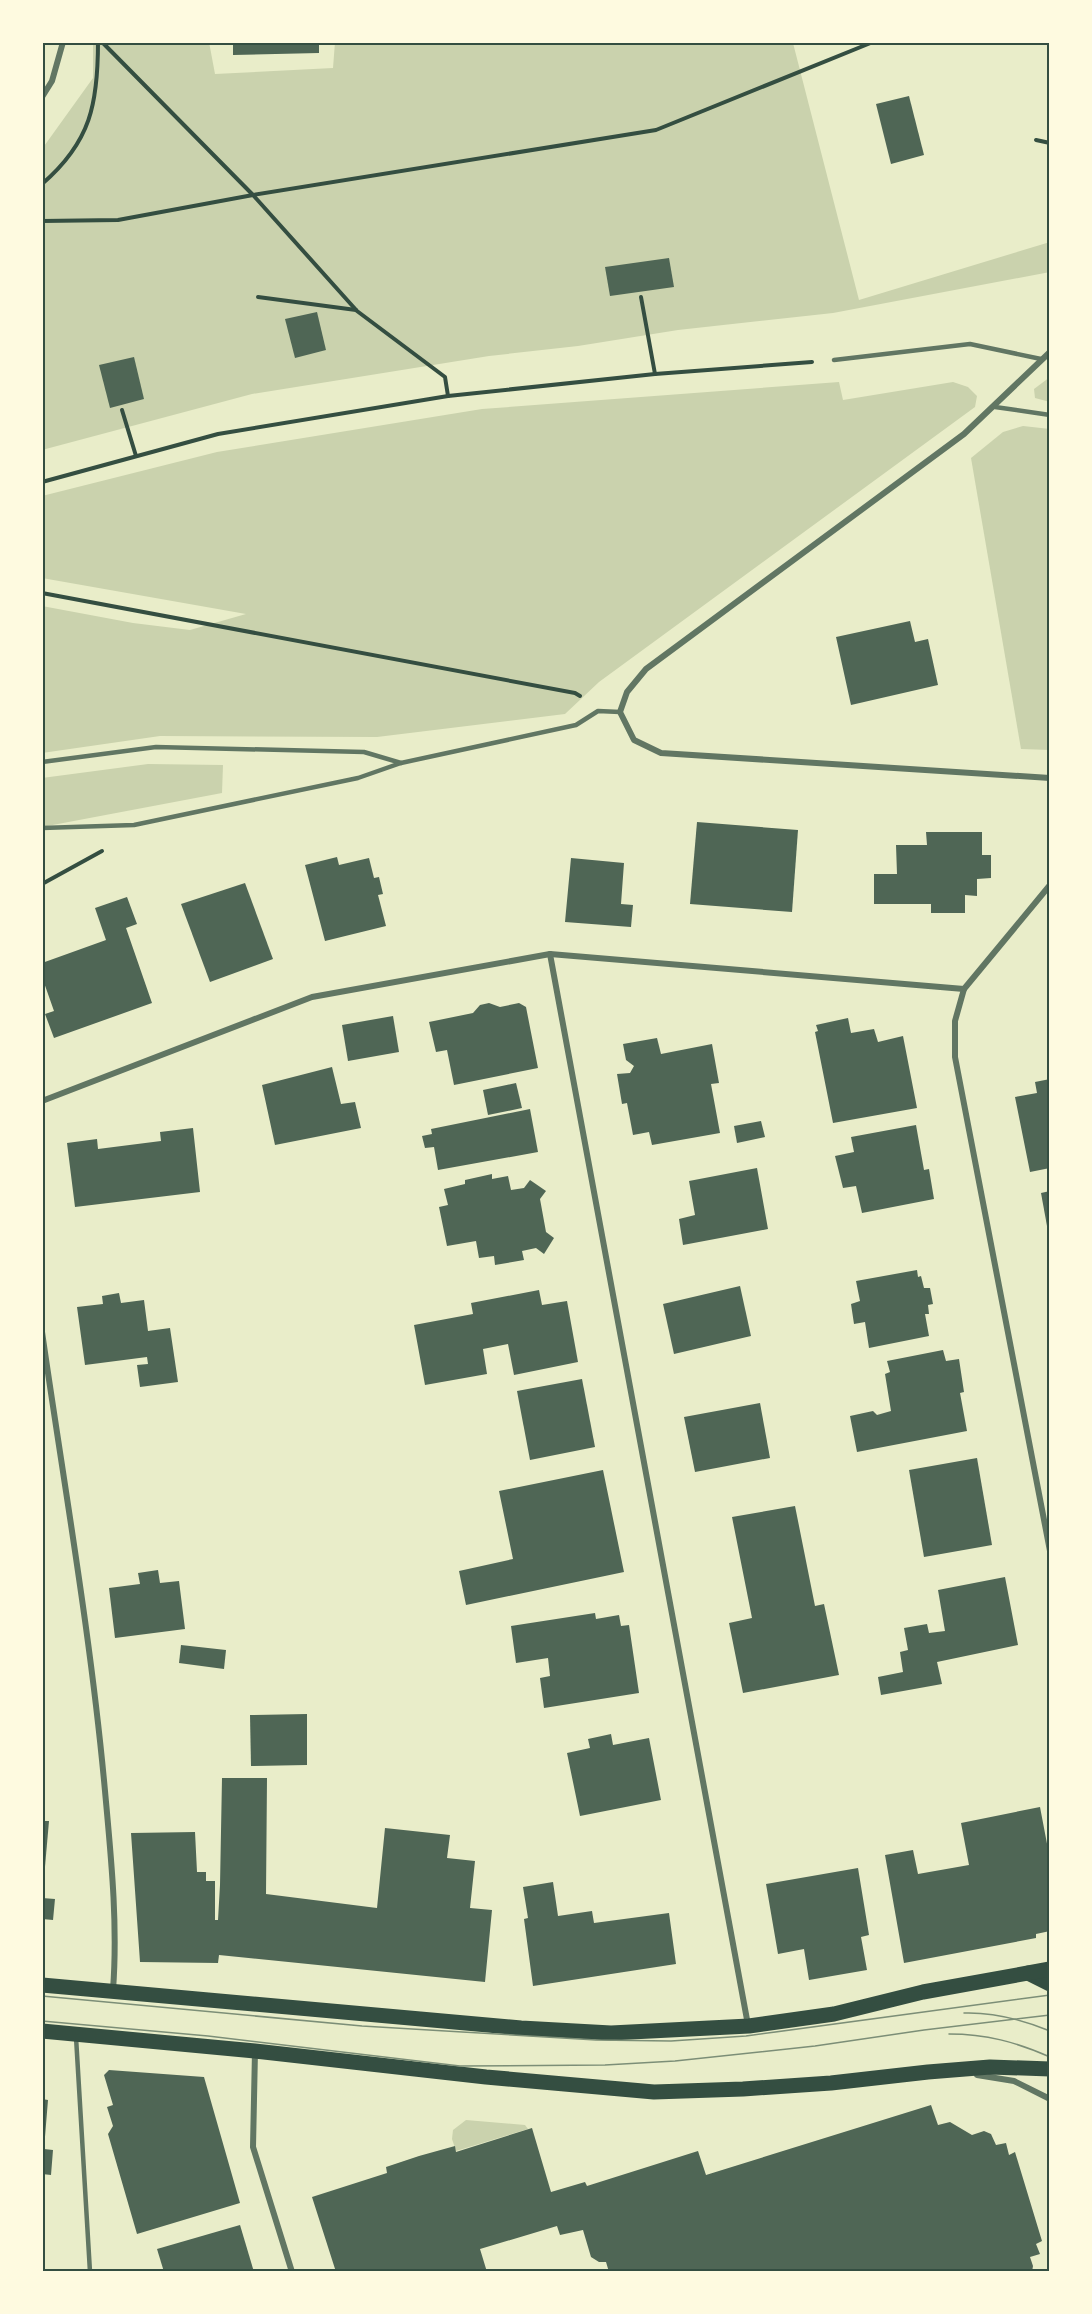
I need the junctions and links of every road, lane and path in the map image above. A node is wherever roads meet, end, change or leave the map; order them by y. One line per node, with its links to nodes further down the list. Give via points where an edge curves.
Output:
1 (63, 42): 5 (street, via 52,81)
2 (98, 42): 8 (path, via 98,76 91,117 75,148)
3 (102, 42): 9 (path)
4 (873, 42): 9 (path, via 656,130)
5 (42, 97)
6 (1036, 140): 7 (path)
7 (1050, 143)
8 (42, 184)
9 (253, 195): 10 (path, via 117,220); 13 (path)
10 (42, 221)
11 (258, 297): 13 (path)
12 (641, 297): 17 (path)
13 (357, 310): 18 (path, via 445,377)
14 (1050, 352): 15 (street)
15 (1041, 359): 16 (lane, via 970,344); 19 (street)
16 (834, 360): 17 (path)
17 (655, 374): 18 (path)
18 (448, 396): 22 (path, via 218,434)
19 (994, 407): 21 (lane); 26 (street, via 964,434 646,669 627,692)
20 (122, 410): 22 (path)
21 (1050, 414)
22 (136, 456): 23 (path)
23 (42, 482)
24 (42, 593): 25 (path, via 575,693)
25 (598, 711): 26 (lane); 28 (lane, via 576,725)
26 (620, 712): 29 (street, via 634,740 661,753)
27 (42, 762): 28 (lane, via 156,747 364,752)
28 (401, 763): 30 (lane, via 358,778)
29 (1050, 778)
30 (134, 825): 31 (lane); 32 (path, via 102,850)
31 (42, 828)
32 (42, 884)
33 (1050, 885): 35 (street)
34 (550, 954): 35 (street); 36 (street, via 312,997); 44 (street)
35 (964, 989): 38 (street, via 955,1021 955,1057)
36 (42, 1101)
37 (42, 1332): 43 (street, via 99,1726 116,1952)
38 (1050, 1551)
39 (1050, 1969): 40 (main road)
40 (1028, 1973): 41 (main road); 44 (main road, via 923,1992 834,2014)
41 (1050, 1983)
42 (42, 1985): 43 (main road)
43 (113, 1991): 44 (main road, via 521,2028 611,2032)
44 (748, 2026)
45 (42, 2031): 46 (main road)
46 (76, 2034): 47 (main road); 51 (lane)
47 (255, 2051): 49 (main road, via 486,2078 654,2092 831,2084); 52 (street, via 253,2147)
48 (1050, 2069): 49 (main road, via 990,2067)
49 (928, 2072): 50 (street, via 1014,2081)
50 (1050, 2099)
51 (90, 2272)
52 (292, 2272)

